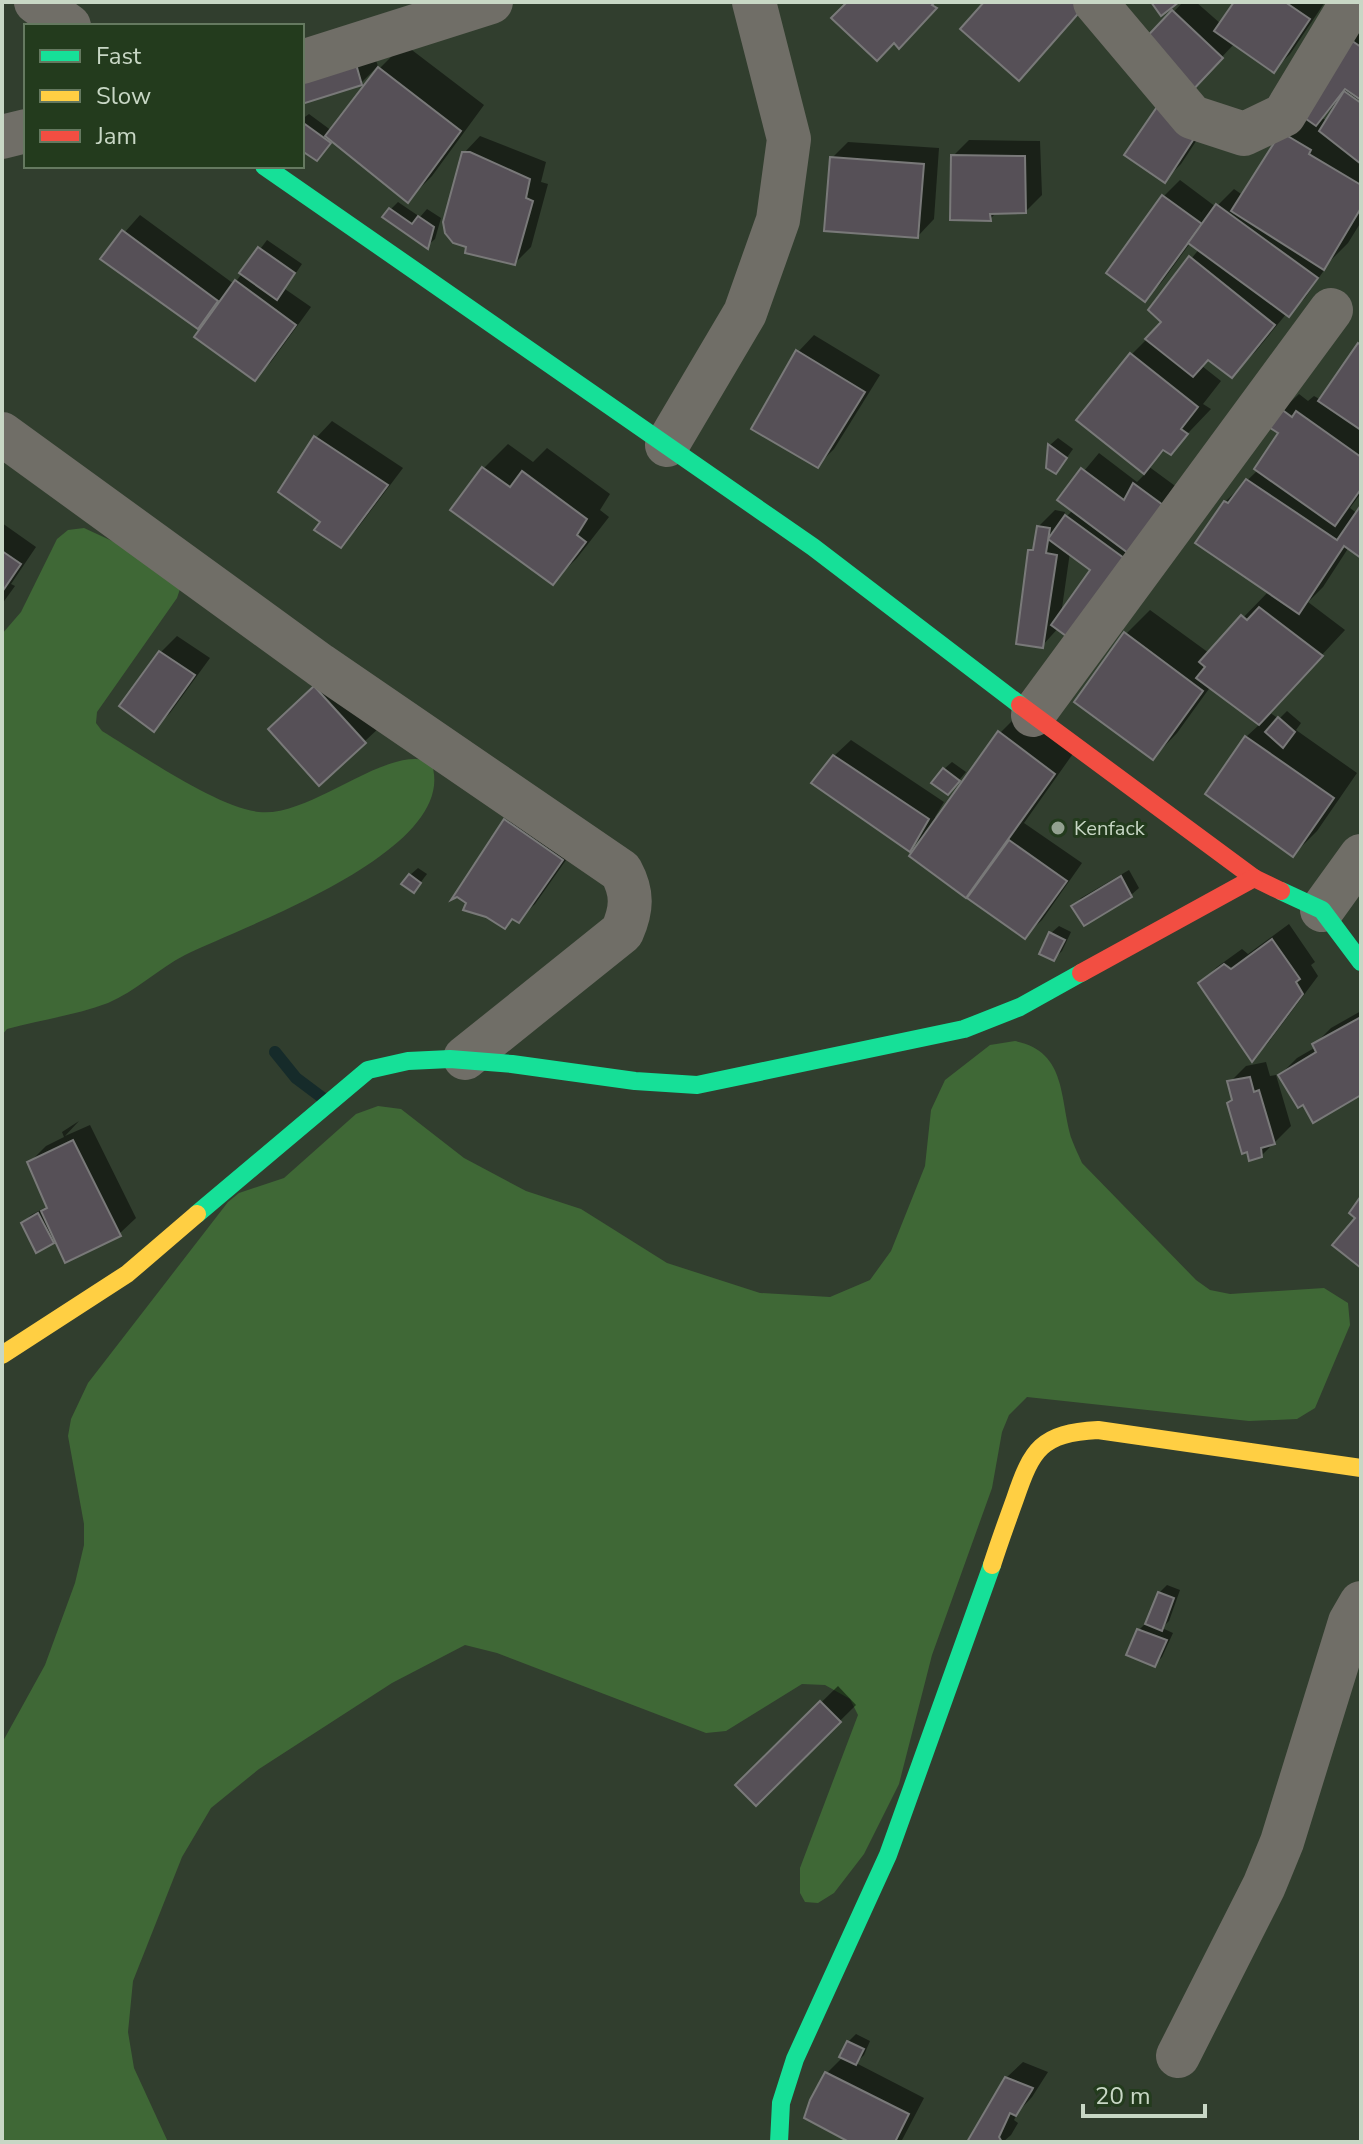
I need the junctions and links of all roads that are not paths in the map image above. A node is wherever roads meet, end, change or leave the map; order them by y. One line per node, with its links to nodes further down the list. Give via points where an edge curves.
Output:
1 (36, 2): 6 (street)
2 (491, 2): 7 (street)
3 (754, 2): 13 (street, via 789,139 778,220 745,313)
4 (1095, 2): 5 (street, via 1192,117 1244,134 1284,115)
5 (1352, 2)
6 (66, 24)
7 (304, 61)
8 (24, 132): 9 (street)
9 (2, 137)
10 (267, 168): 13 (street)
11 (1331, 310): 14 (street)
12 (2, 434): 19 (street, via 320,665 621,871 630,888 630,913 622,932)
13 (667, 445): 14 (street, via 813,547)
14 (1033, 715): 16 (street)
15 (1361, 856): 17 (street)
16 (1254, 878): 17 (street); 19 (street, via 1020,1007 964,1029 697,1085 657,1085)
17 (1322, 910): 18 (street)
18 (1361, 962)
19 (465, 1058): 20 (street, via 387,1063 368,1070 127,1274)
20 (2, 1355)
21 (1361, 1468): 24 (street, via 1098,1430 1048,1439 1028,1461 902,1818 795,2059 781,2103)
22 (1361, 1603): 23 (street, via 1350,1622 1273,1864)
23 (1178, 2056)
24 (779, 2142)

